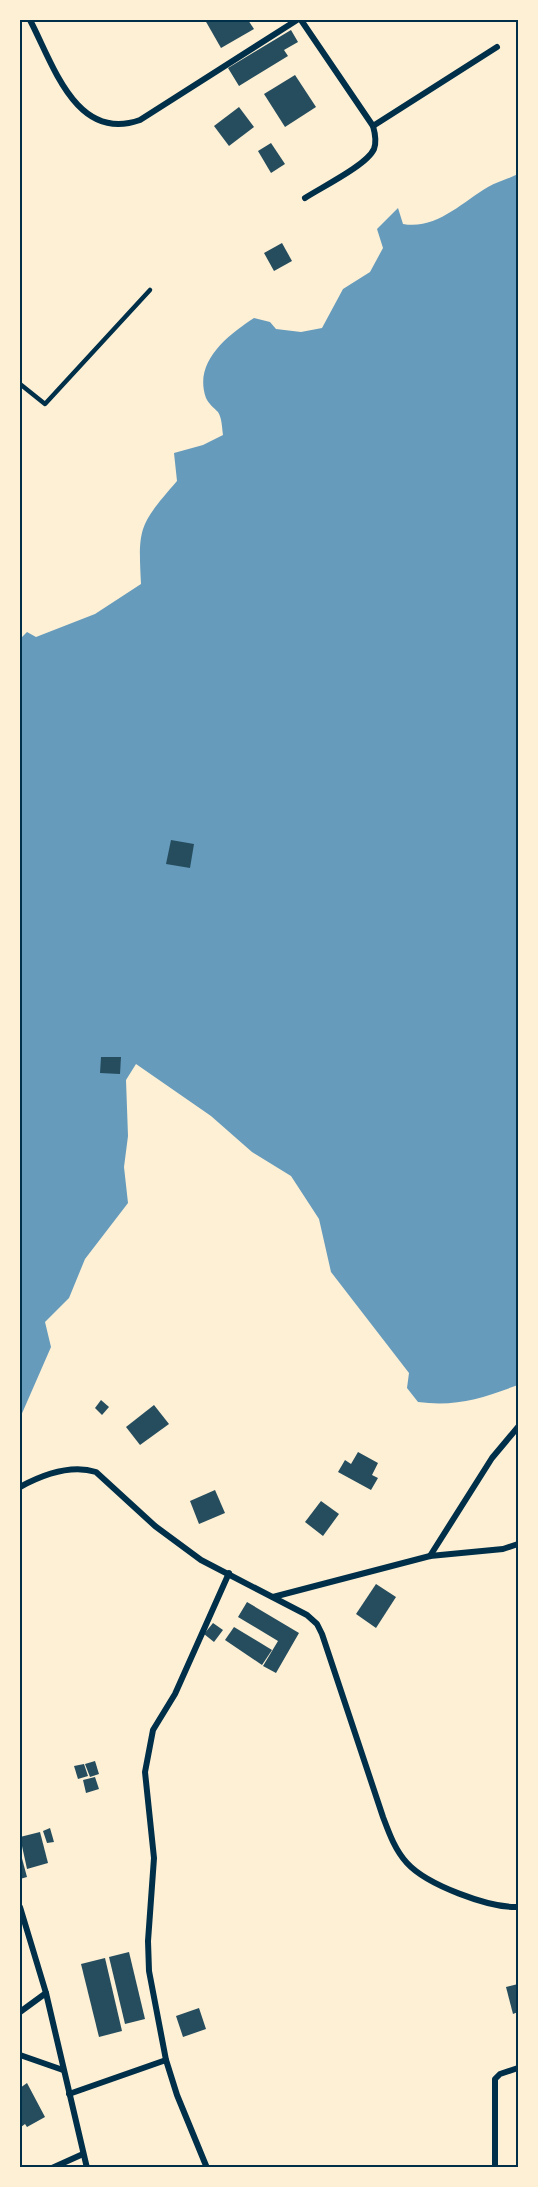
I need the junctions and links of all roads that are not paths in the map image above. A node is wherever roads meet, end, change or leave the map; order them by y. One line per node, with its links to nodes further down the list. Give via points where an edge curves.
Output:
1 (30, 20): 2 (street, via 75,105 94,119 124,125 140,120)
2 (299, 20): 4 (street)
3 (497, 46): 4 (street)
4 (373, 126): 5 (street, via 374,148 366,159)
5 (305, 198)
6 (150, 290): 7 (lane, via 45,404)
7 (20, 384)
8 (519, 1427): 11 (street, via 492,1458)
9 (20, 1487): 12 (street, via 66,1469 96,1472 155,1526 201,1560)
10 (519, 1544): 11 (street)
11 (430, 1556): 13 (street)
12 (229, 1573): 13 (street); 19 (street, via 175,1694 153,1730 145,1772 154,1858 148,1963)
13 (272, 1597): 15 (street, via 316,1624 382,1817 408,1864 448,1889 479,1902)
14 (20, 1907): 16 (street)
15 (519, 1907)
16 (46, 1993): 17 (street); 21 (street)
17 (20, 2012)
18 (20, 2055): 21 (street)
19 (166, 2060): 22 (street); 26 (street)
20 (519, 2068): 27 (street, via 495,2079)
21 (63, 2070): 22 (street)
22 (69, 2094): 23 (street)
23 (84, 2154): 24 (street); 25 (street)
24 (52, 2168)
25 (87, 2168)
26 (207, 2168)
27 (495, 2168)

